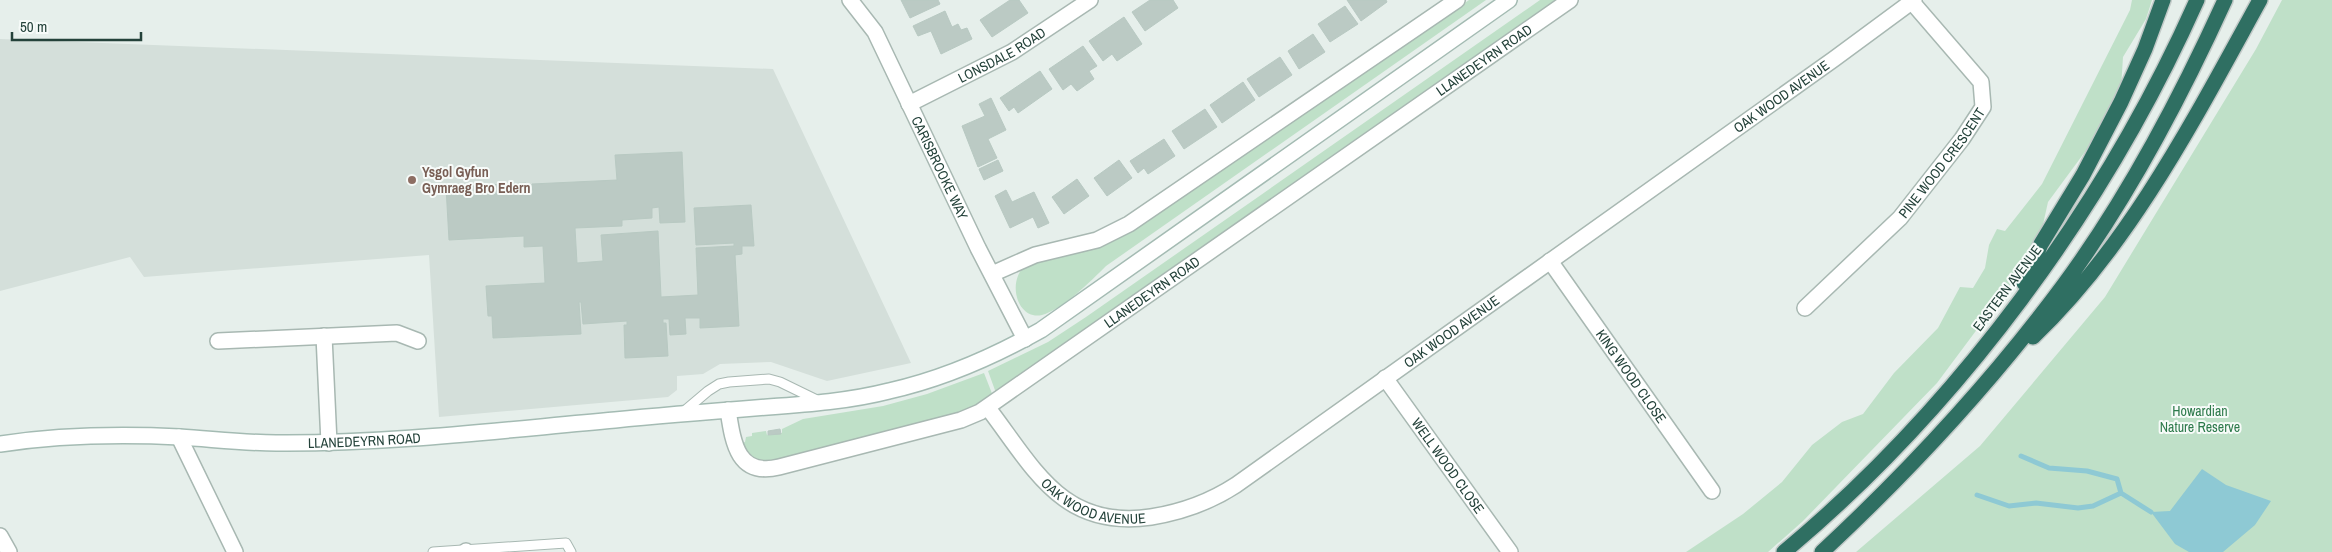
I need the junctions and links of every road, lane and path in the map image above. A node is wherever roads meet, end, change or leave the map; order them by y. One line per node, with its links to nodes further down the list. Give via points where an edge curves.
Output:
1 (850, 0): 11 (street, CARISBROOKE WAY, via 874,32)
2 (1090, 0): 11 (street, LONSDALE ROAD, via 1012,52)
3 (1457, 0): 13 (street, via 1128,224 1097,240 1035,255)
4 (1508, 0): 17 (street, LLANEDEYRN ROAD)
5 (1570, 0): 23 (street, LLANEDEYRN ROAD)
6 (2163, 0): 14 (highway, via 2121,102 2083,175 2040,244)
7 (2197, 0): 14 (highway, EASTERN AVENUE, via 2114,159 2057,248)
8 (2225, 0): 20 (highway, via 2189,78 2126,191 2064,285)
9 (2260, 0): 20 (highway, via 2172,156 2100,264 2052,319)
10 (1913, 1): 12 (street, OAK WOOD AVENUE); 15 (street, PINE WOOD CRESCENT, via 1982,82 1983,107 1900,218)
11 (909, 104): 13 (street, CARISBROOKE WAY)
12 (1550, 261): 21 (street, OAK WOOD AVENUE); 29 (street, KING WOOD CLOSE)
13 (992, 274): 17 (street, CARISBROOKE WAY)
14 (2015, 305): 35 (highway, EASTERN AVENUE, via 1902,440)
15 (1805, 308)
16 (324, 336): 18 (street); 19 (street, via 397,333); 27 (street)
17 (1025, 339): 22 (street, LLANEDEYRN ROAD, via 981,361 924,382 870,396)
18 (218, 341)
19 (418, 341)
20 (1996, 372): 36 (highway, via 1889,490)
21 (1385, 378): 23 (street, OAK WOOD AVENUE, via 1220,495 1185,510 1132,519 1103,518 1066,501 1034,470); 34 (street, WELL WOOD CLOSE)
22 (822, 402): 24 (street, LLANEDEYRN ROAD); 25 (lane, via 780,382 729,382 708,391)
23 (988, 408): 24 (street, LLANEDEYRN ROAD, via 961,420 762,470 747,464 737,451)
24 (728, 410): 25 (street, LLANEDEYRN ROAD)
25 (682, 413): 27 (street, LLANEDEYRN ROAD, via 443,437)
26 (180, 437): 27 (street, LLANEDEYRN ROAD, via 272,444); 28 (street, LLANEDEYRN ROAD, via 85,436); 31 (street)
27 (329, 443)
28 (0, 444)
29 (1712, 491)
30 (466, 551): 32 (lane); 33 (lane, via 566,543)
31 (235, 552)
32 (433, 552)
33 (571, 552)
34 (1510, 552)
35 (1784, 552)
36 (1822, 552)

